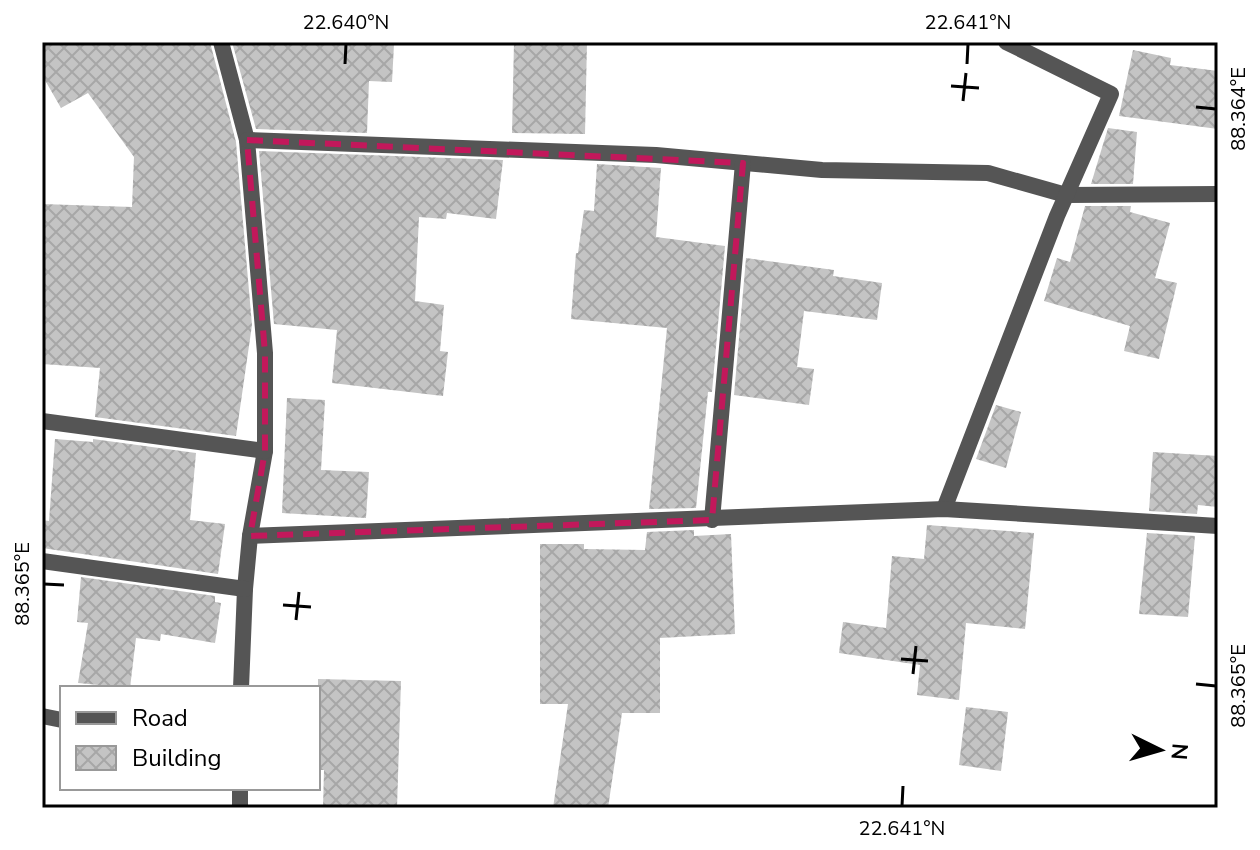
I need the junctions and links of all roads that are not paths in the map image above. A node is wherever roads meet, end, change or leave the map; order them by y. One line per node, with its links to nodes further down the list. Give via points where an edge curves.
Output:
1 (221, 42): 3 (street)
2 (1006, 42): 6 (street, via 1111,94)
3 (247, 140): 4 (street); 8 (street, via 265,353)
4 (743, 163): 6 (street, via 988,173); 10 (street)
5 (1218, 194): 6 (street)
6 (1066, 195): 9 (street)
7 (42, 421): 8 (street)
8 (265, 451): 12 (street)
9 (944, 509): 10 (street); 11 (street)
10 (712, 520): 12 (street)
11 (1218, 526)
12 (250, 536): 14 (street)
13 (42, 561): 14 (street)
14 (245, 589): 15 (street)
15 (241, 686)

